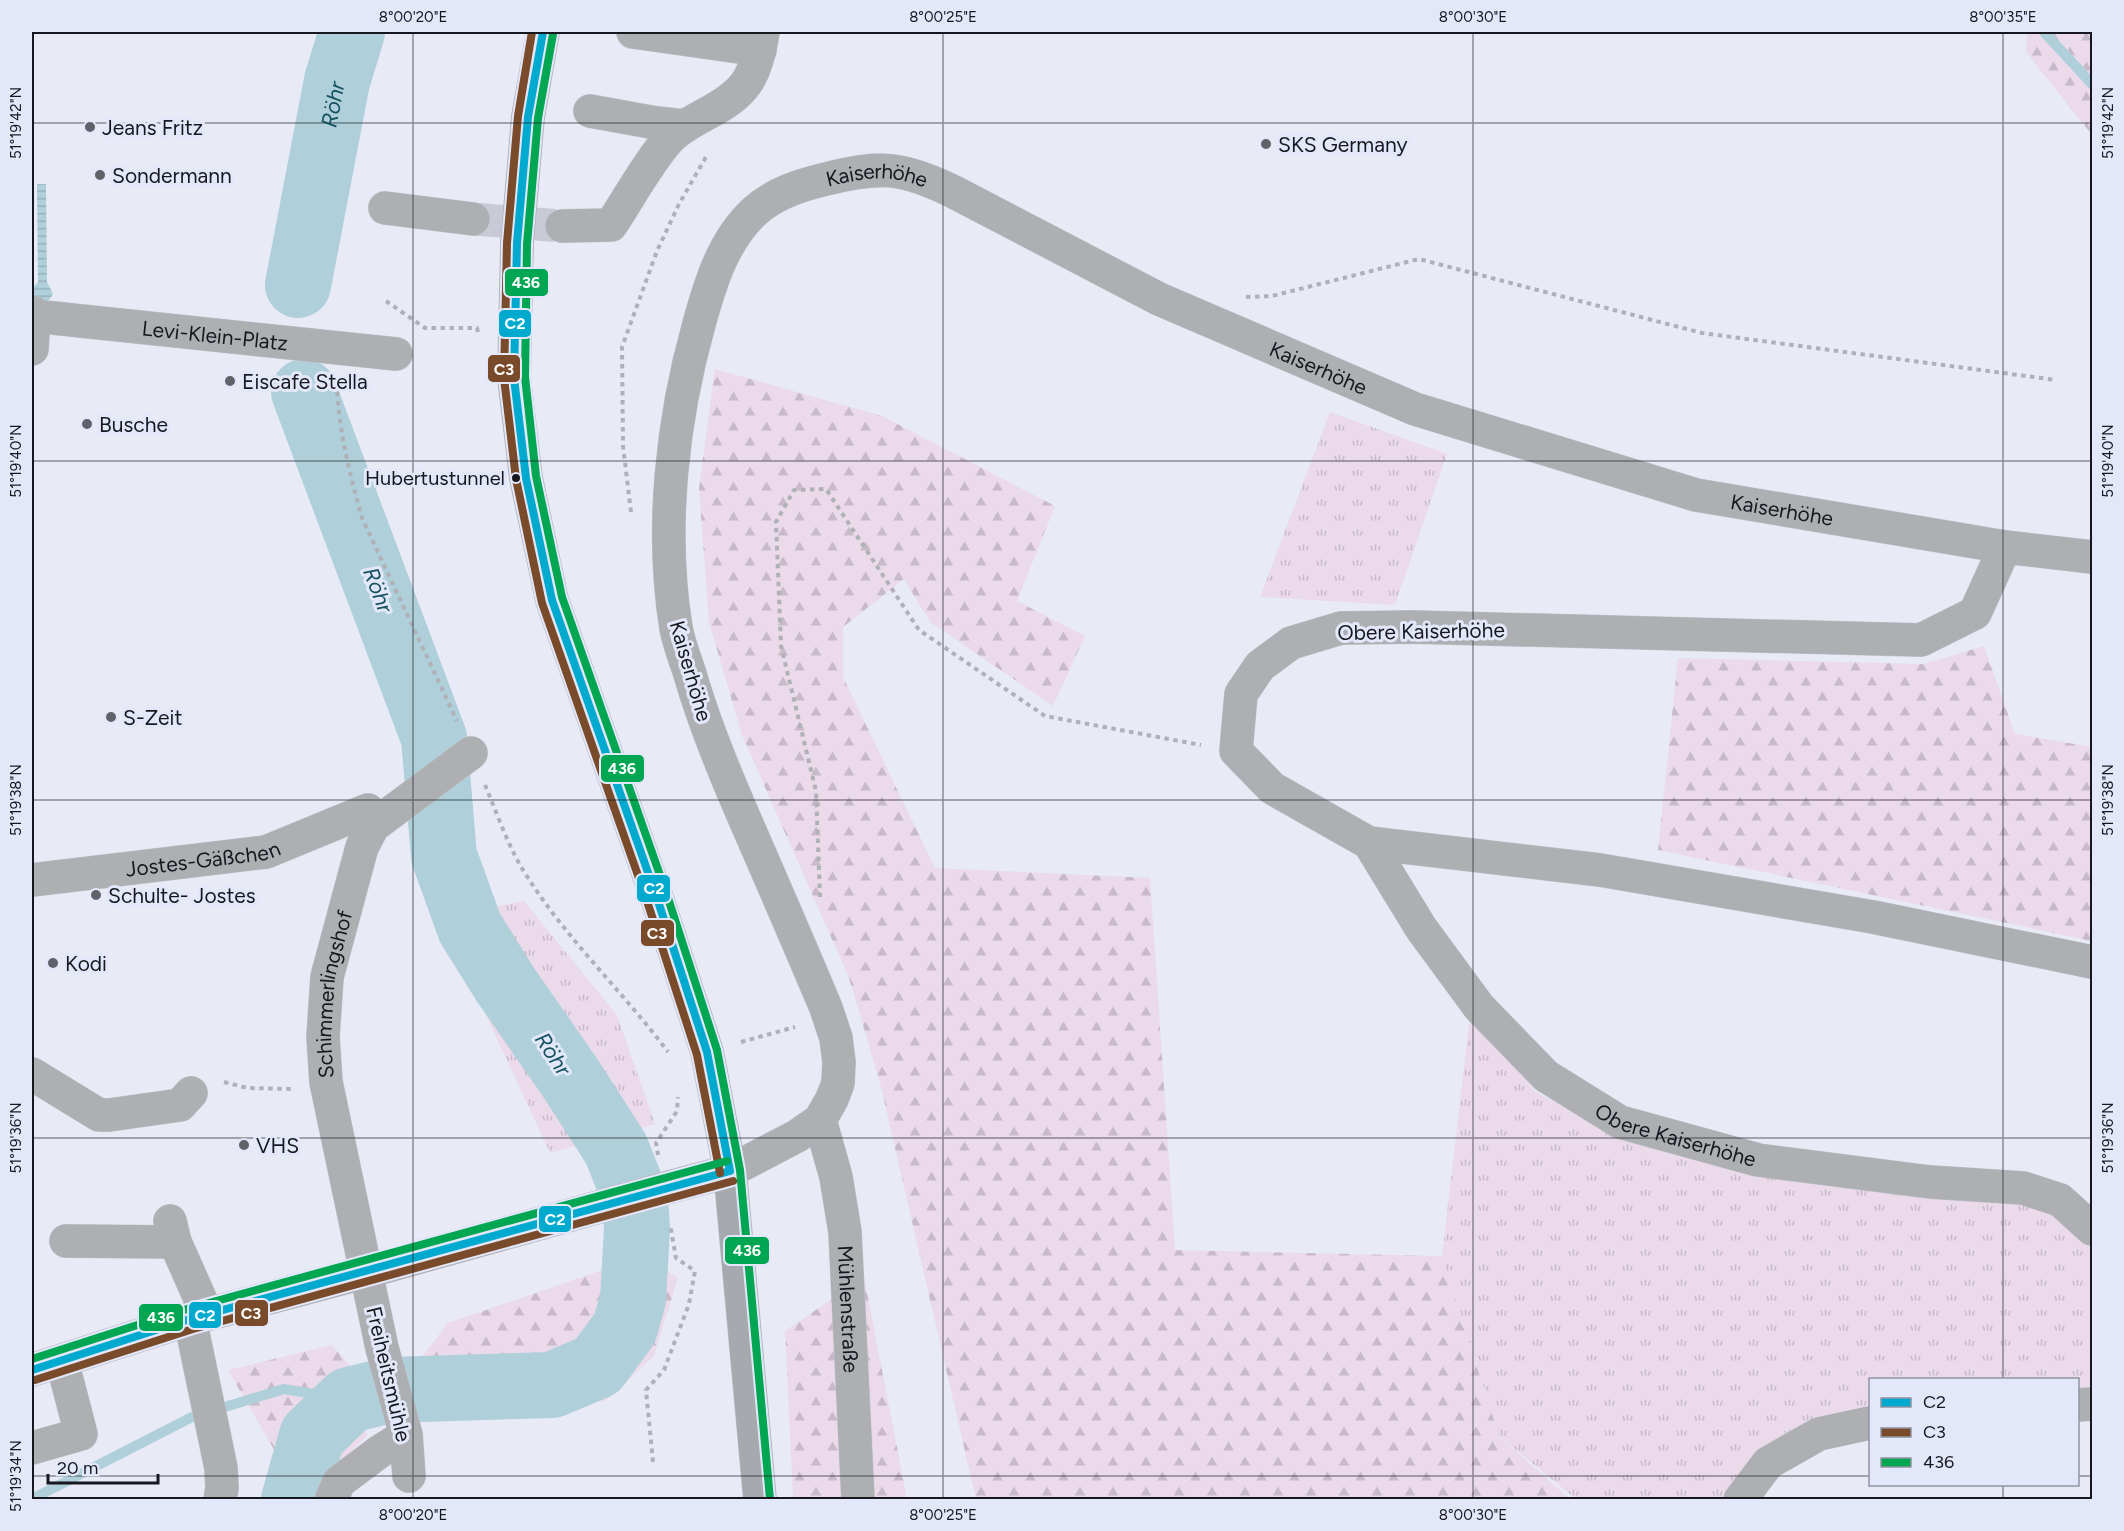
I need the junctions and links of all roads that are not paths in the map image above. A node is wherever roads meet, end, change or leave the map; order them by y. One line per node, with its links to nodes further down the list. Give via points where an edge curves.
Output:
1 (543, 32): 22 (main road, via 528,117 517,243 514,378 526,478 552,600 707,1052)
2 (633, 32): 3 (street)
3 (762, 41): 5 (street, via 751,79 740,92)
4 (590, 111): 5 (street)
5 (676, 133): 8 (street, via 611,225)
6 (385, 208): 7 (street)
7 (473, 219)
8 (562, 226)
9 (33, 314): 10 (street); 11 (street, Levi-Klein-Platz)
10 (32, 349)
11 (396, 354)
12 (2005, 548): 13 (street, Kaiserhöhe); 16 (street, Obere Kaiserhöhe, via 1975,613 1921,640 1413,627 1341,628 1291,643 1260,666 1241,694 1236,751 1272,788); 21 (street, Kaiserhöhe, via 1696,495 1415,409 1158,299 918,176 872,170 797,187 772,197 754,212 727,246 706,297 685,383 671,478 671,582 676,631 714,749 836,1038 838,1083)
13 (2092, 557)
14 (471, 753): 15 (street)
15 (371, 818): 17 (street, Jostes-Gäßchen, via 266,852); 25 (street, Schimmerlingshof, via 327,977 323,1037 328,1090)
16 (1369, 843): 18 (street, Obere Kaiserhöhe, via 1600,870 1873,917); 23 (street, Obere Kaiserhöhe, via 1421,928 1479,1007 1546,1076 1620,1122 1758,1160 1930,1182 2022,1188 2060,1200)
17 (32, 880)
18 (2092, 962)
19 (32, 1074): 20 (street, via 99,1114 180,1105)
20 (191, 1093)
21 (820, 1120): 22 (street, Kaiserhöhe, via 798,1136); 36 (street, Mühlenstraße, via 836,1177 845,1232)
22 (730, 1171): 25 (street, Kaiserhöhe, bridge); 35 (main road)
23 (2092, 1229)
24 (66, 1241): 26 (street, via 172,1231)
25 (366, 1272): 26 (street, Kaiserhöhe); 30 (street, Freiheitsmühle)
26 (199, 1316): 27 (street, Kaiserhöhe); 33 (street, via 206,1394)
27 (62, 1361): 28 (street, Kaiserhöhe); 31 (street, via 81,1434)
28 (32, 1370)
29 (1869, 1424): 37 (street, via 1820,1434 1768,1463)
30 (405, 1433): 32 (street, Freiheitsmühle); 34 (street, via 339,1482)
31 (32, 1448)
32 (409, 1476)
33 (221, 1484)
34 (331, 1500)
35 (760, 1500)
36 (858, 1500)
37 (1740, 1500)

